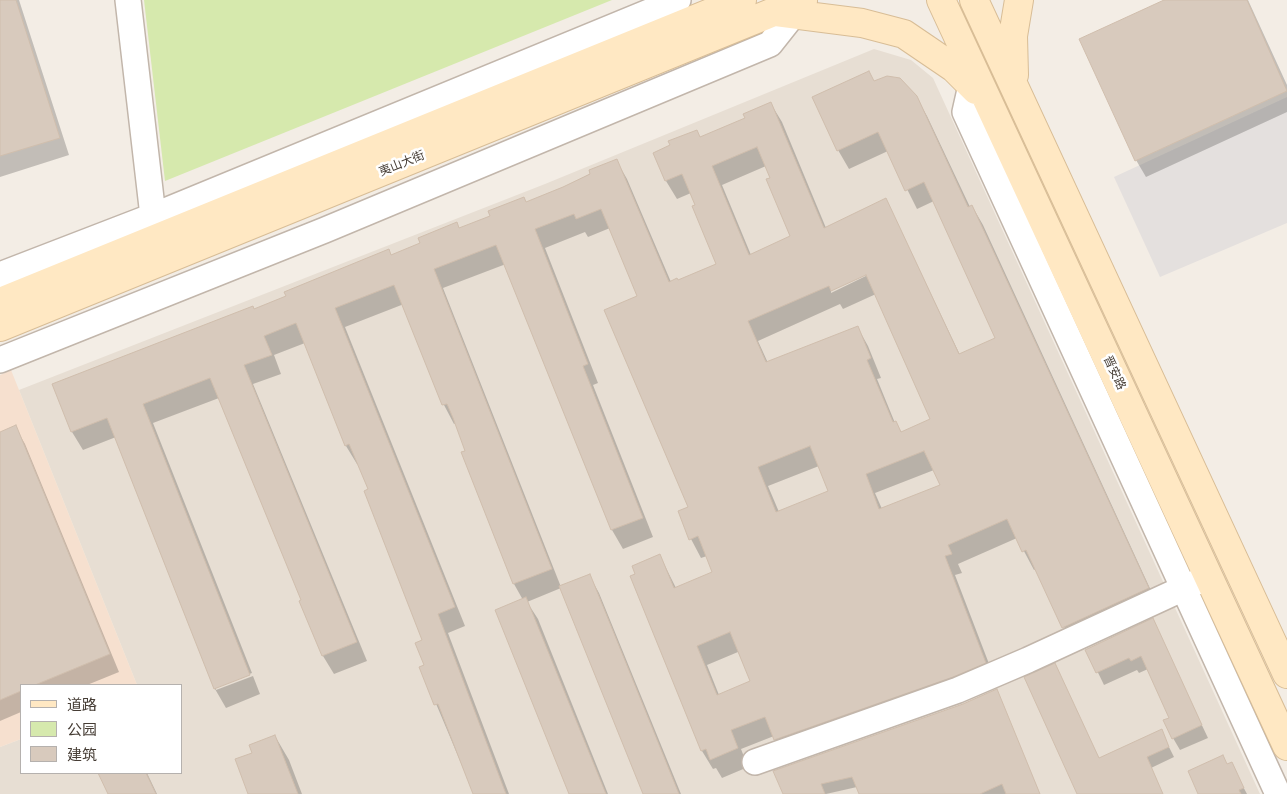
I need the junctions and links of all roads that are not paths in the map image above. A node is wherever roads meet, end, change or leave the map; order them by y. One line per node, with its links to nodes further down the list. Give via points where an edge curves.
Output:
1 (128, 0): 10 (street)
2 (678, 0): 10 (street)
3 (742, 0): 12 (main road, 夷山大街)
4 (941, 0): 8 (main road, 晋安路)
5 (974, 0): 9 (main road)
6 (1019, 0): 9 (main road, via 1012,56)
7 (794, 7): 8 (main road, via 904,34 937,54); 13 (main road, 夷山大街); 14 (street, via 770,44 325,230)
8 (978, 87): 15 (main road, 晋安路); 16 (street, via 965,112)
9 (1016, 88): 17 (main road)
10 (153, 216): 11 (street)
11 (0, 275)
12 (0, 302)
13 (0, 327)
14 (0, 360)
15 (1208, 577): 16 (street); 18 (main road, 晋安路)
16 (1183, 588): 19 (street, via 958,690); 20 (street)
17 (1287, 674)
18 (1287, 746)
19 (755, 762)
20 (1278, 794)

